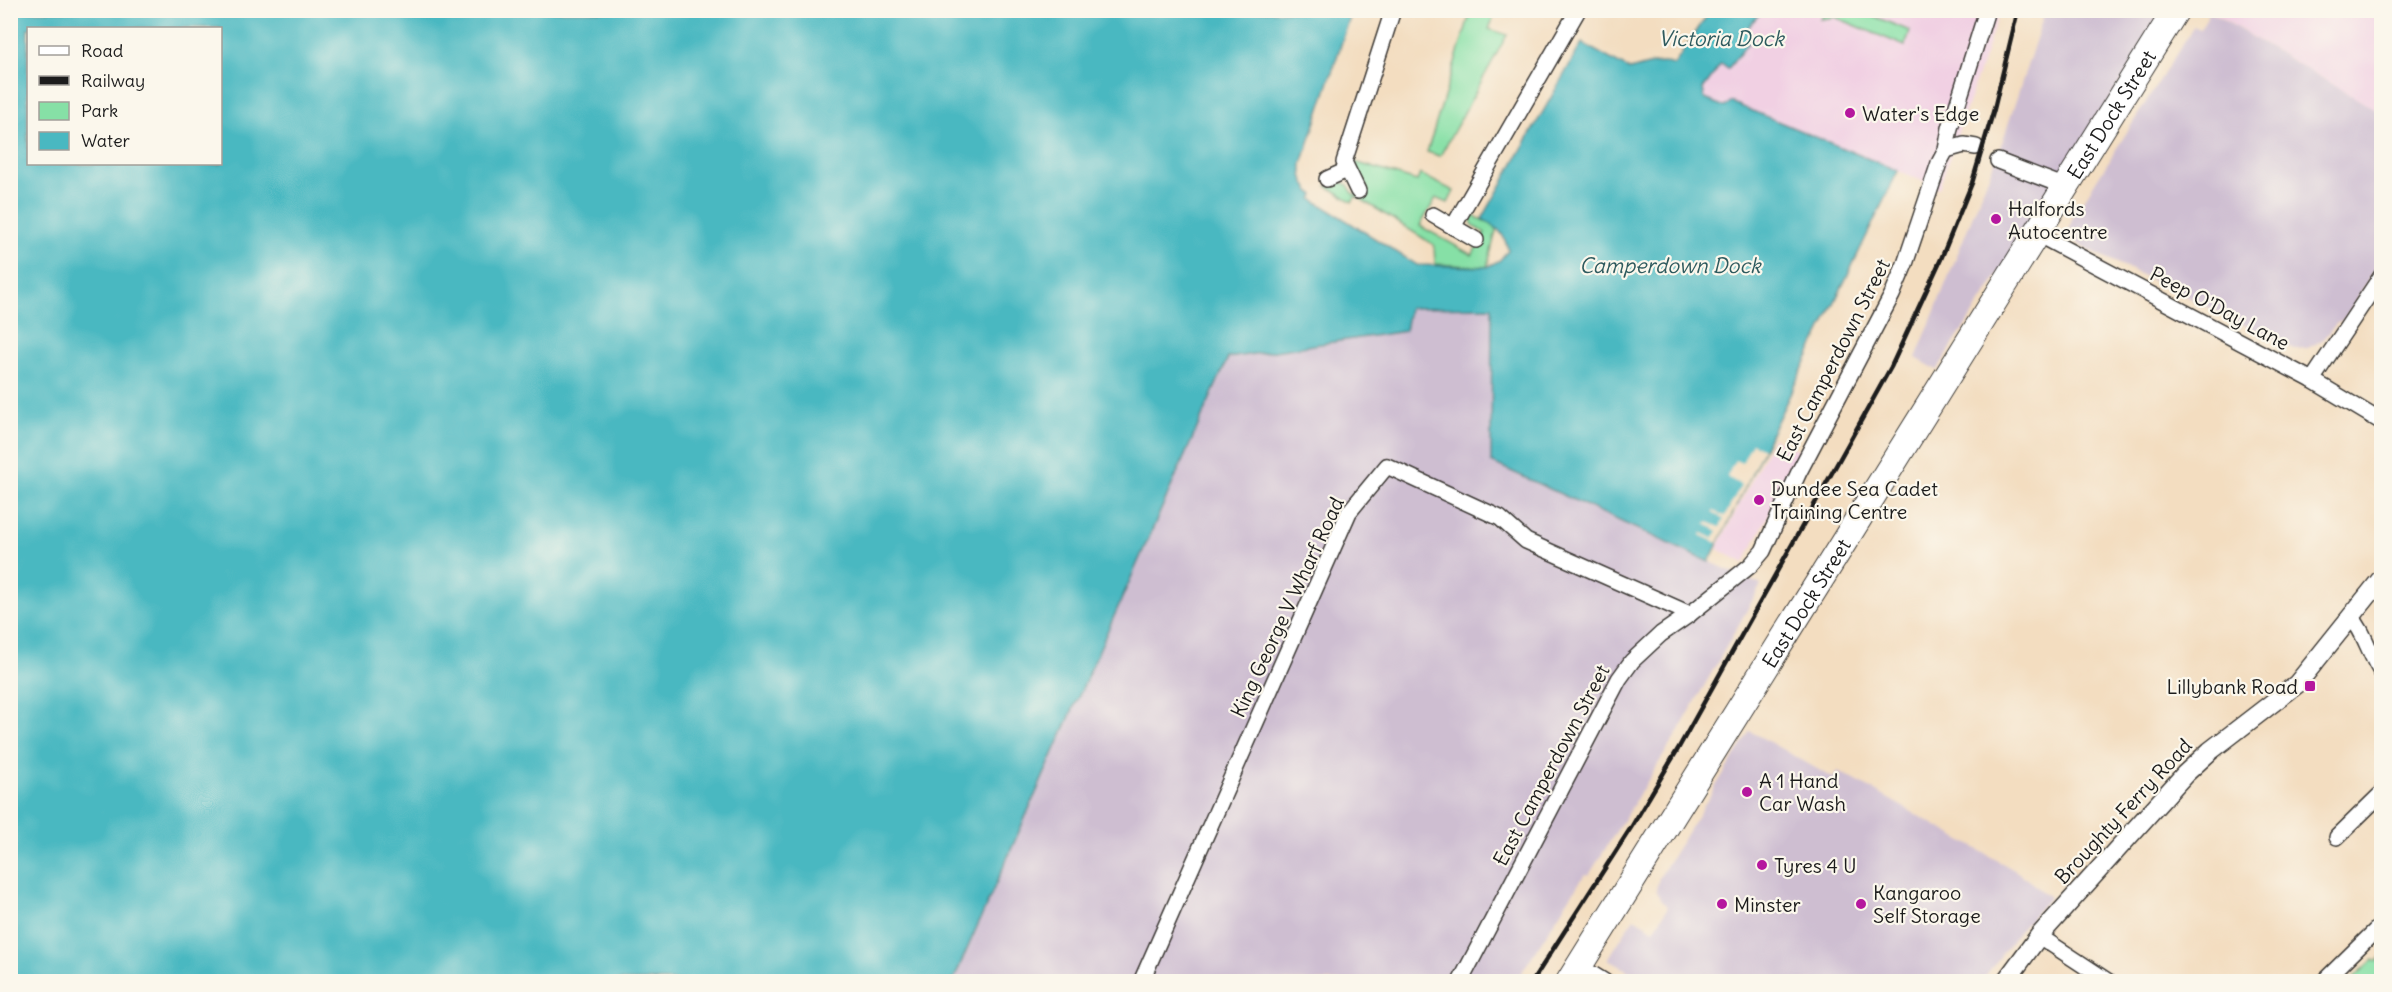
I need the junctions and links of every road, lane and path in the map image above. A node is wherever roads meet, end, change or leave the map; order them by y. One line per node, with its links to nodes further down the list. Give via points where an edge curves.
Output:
1 (1393, 10): 8 (street, via 1344,162)
2 (1578, 10): 13 (street)
3 (1987, 10): 6 (street, East Camperdown Street)
4 (2176, 10): 10 (highway, East Dock Street)
5 (1976, 147): 6 (street, via 1964,145)
6 (1946, 150): 20 (street, East Camperdown Street, via 1892,295 1799,472 1763,551 1752,565)
7 (1998, 161): 10 (street)
8 (1347, 170): 9 (street); 11 (street)
9 (1327, 179)
10 (2066, 187): 14 (highway, East Dock Street)
11 (1358, 191)
12 (1433, 215): 13 (street)
13 (1453, 227): 15 (street)
14 (2037, 234): 17 (street, Peep O'Day Lane); 27 (highway, East Dock Street)
15 (1476, 240)
16 (2382, 275): 17 (street)
17 (2312, 380): 18 (street, Peep O'Day Lane)
18 (2382, 422)
19 (2382, 578): 21 (street, Broughty Ferry Road)
20 (1690, 614): 28 (street, King George V Wharf Road, via 1526,541 1500,518 1387,466 1349,512); 29 (street, East Camperdown Street, via 1661,634 1619,679)
21 (2351, 617): 22 (street); 26 (street, Broughty Ferry Road, via 2297,684 2186,774)
22 (2382, 673)
23 (2382, 793): 24 (street)
24 (2337, 837)
25 (2377, 929): 33 (street)
26 (2039, 936): 31 (street, Broughty Ferry Road); 32 (street)
27 (1574, 974): 30 (street)
28 (1141, 981)
29 (1460, 981)
30 (1605, 981)
31 (2005, 981)
32 (2109, 981)
33 (2323, 981)

